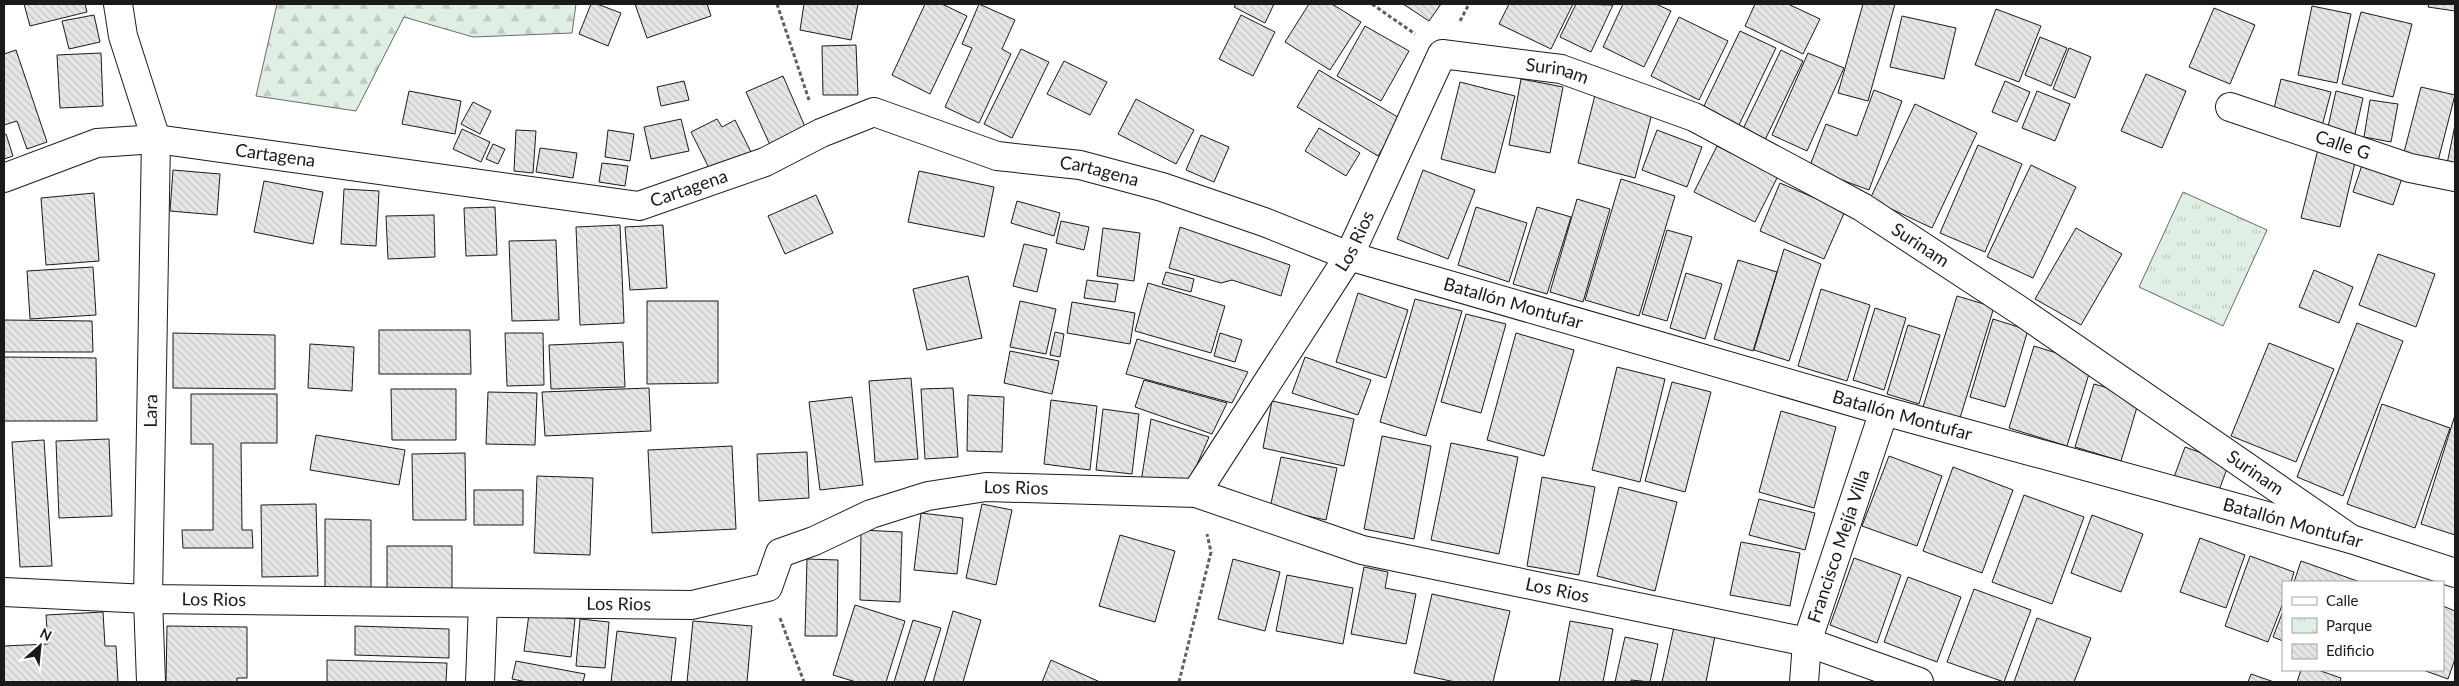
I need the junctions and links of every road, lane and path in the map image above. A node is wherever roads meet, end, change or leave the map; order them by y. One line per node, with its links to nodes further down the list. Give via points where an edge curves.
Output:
1 (118, 4): 7 (street, Lara, via 123,36)
2 (777, 4): 6 (path)
3 (1372, 4): 4 (path)
4 (1442, 54): 10 (street, Los Rios); 13 (street, Surinam, via 1561,69 1694,118 1862,207 2019,310)
5 (2230, 107): 8 (street, Calle G, via 2410,168)
6 (821, 133): 7 (street, Cartagena, via 765,162 639,206); 10 (street, Cartagena, via 874,112 997,156 1080,165 1162,187)
7 (156, 139): 9 (street, Cartagena, via 97,143); 17 (street, Lara)
8 (2455, 177)
9 (4, 178)
10 (1349, 256): 11 (street, Batallón Montufar); 12 (street, Los Rios)
11 (1884, 412): 13 (street, Batallón Montufar); 19 (street, Francisco Mejía Villa)
12 (1196, 493): 15 (street, Los Rios, via 986,487 928,496 871,514 780,553); 19 (street, Los Rios, via 1362,550); 23 (path, via 1212,552)
13 (2351, 540): 14 (street, Batallón Montufar)
14 (2455, 573)
15 (768, 587): 18 (street, Los Rios, via 692,605); 22 (path)
16 (4, 592): 17 (street, Los Rios)
17 (148, 599): 18 (street, Los Rios); 20 (street, Lara)
18 (483, 604): 21 (street)
19 (1807, 642): 24 (street, Francisco Mejía Villa); 25 (street, Los Rios)
20 (151, 682)
21 (480, 682)
22 (804, 682)
23 (1179, 682)
24 (1804, 682)
25 (1919, 682)

